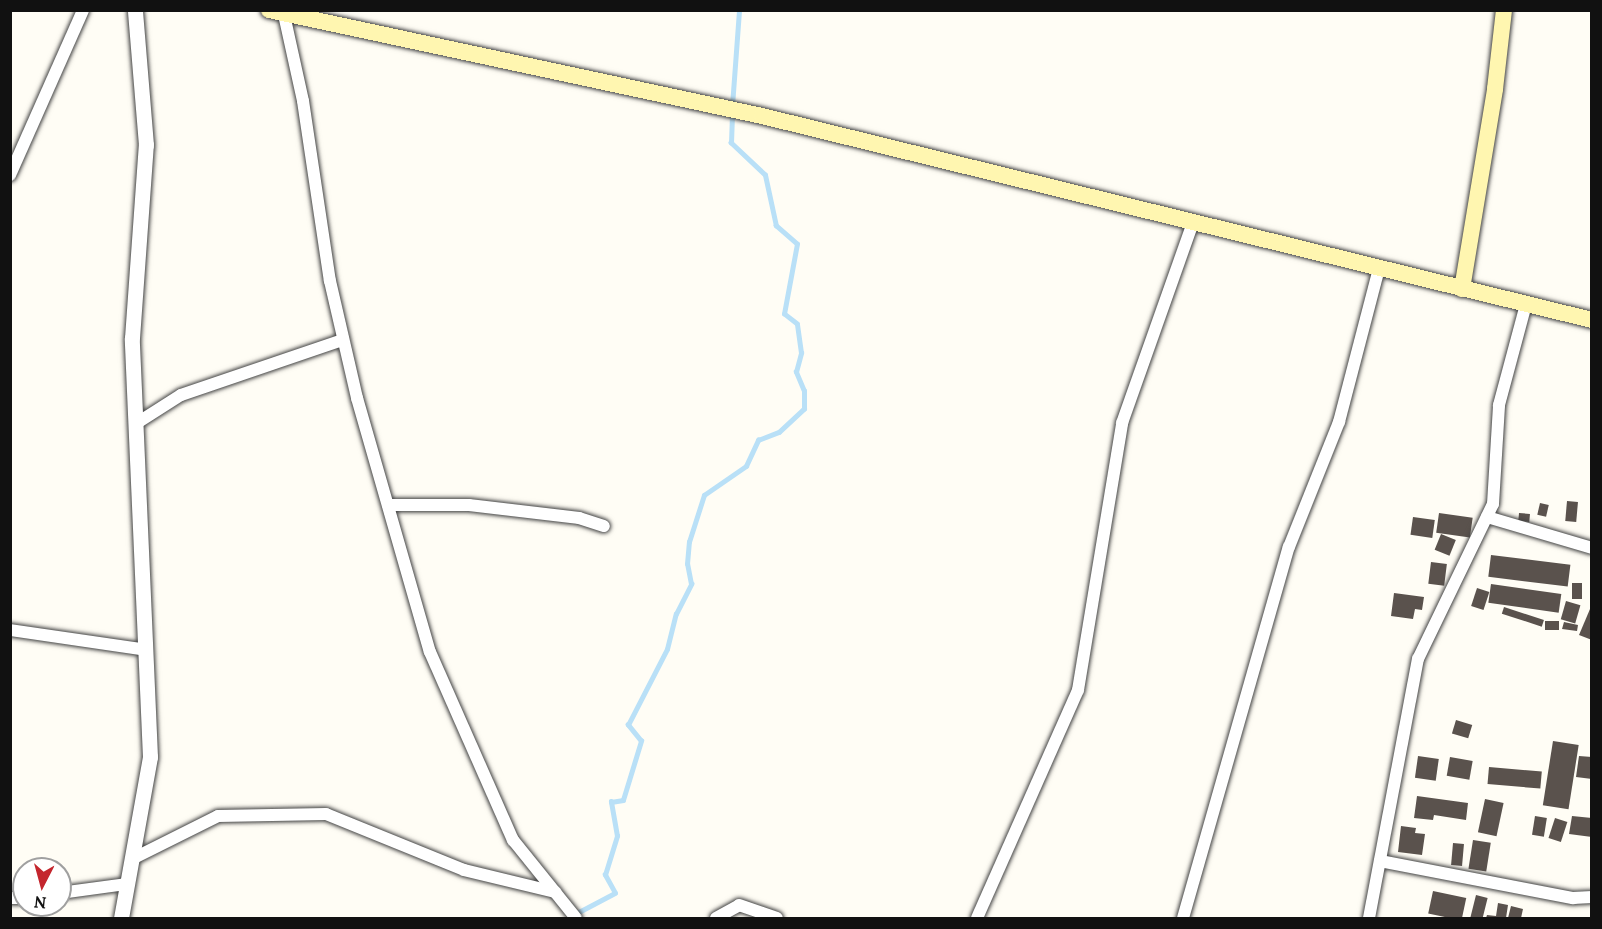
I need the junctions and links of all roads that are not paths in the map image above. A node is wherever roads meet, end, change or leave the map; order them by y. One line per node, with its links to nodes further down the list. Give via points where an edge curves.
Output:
1 (83, 10): 5 (street)
2 (135, 10): 12 (street, via 146,144 132,338)
3 (1504, 10): 8 (main road)
4 (278, 11): 6 (main road, via 836,134); 11 (street, via 303,101 330,281)
5 (10, 175)
6 (1193, 222): 7 (main road); 29 (street, via 1122,423 1078,690)
7 (1379, 268): 8 (main road); 30 (street, via 1339,422 1290,547)
8 (1462, 289): 9 (main road)
9 (1526, 304): 10 (main road); 14 (street, via 1499,405 1493,504)
10 (1592, 320)
11 (343, 340): 12 (street, via 254,367 181,395); 13 (street)
12 (137, 423): 18 (street)
13 (388, 505): 15 (street, via 469,505 579,518); 23 (street, via 430,652 513,840)
14 (1487, 517): 16 (street); 20 (street, via 1418,659)
15 (604, 526)
16 (1592, 548)
17 (10, 630): 18 (street)
18 (147, 650): 19 (street, via 150,757)
19 (132, 859): 21 (street); 23 (street, via 218,816 326,814 464,870)
20 (1380, 861): 24 (street, via 1573,898); 31 (street)
21 (128, 884): 22 (street); 25 (street)
22 (72, 891)
23 (555, 892): 26 (street)
24 (1592, 897)
25 (121, 918)
26 (576, 918)
27 (716, 918): 28 (street, via 739,905)
28 (777, 918)
29 (977, 918)
30 (1183, 918)
31 (1369, 918)

